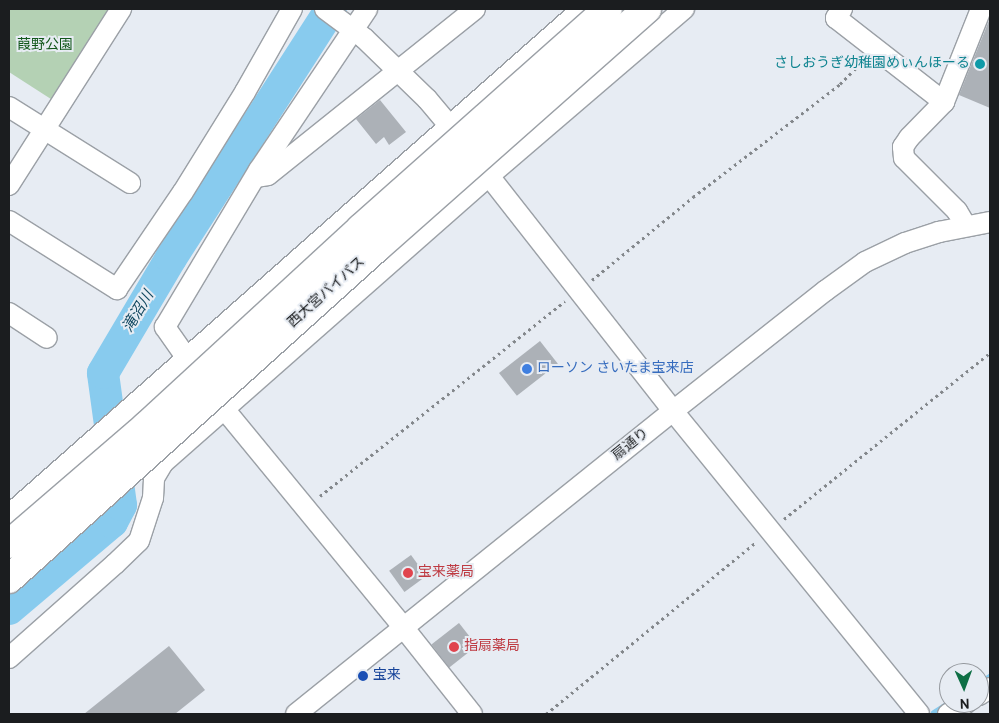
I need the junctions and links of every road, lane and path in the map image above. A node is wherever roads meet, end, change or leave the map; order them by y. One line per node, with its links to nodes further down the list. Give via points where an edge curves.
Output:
1 (121, 9): 17 (street)
2 (292, 9): 22 (street, via 245,92 117,289)
3 (325, 9): 12 (street)
4 (367, 9): 12 (street)
5 (475, 9): 13 (street)
6 (582, 9): 16 (street)
7 (608, 9): 31 (highway, 西大宮バイパス, bridge, via 361,228 146,426)
8 (647, 9): 32 (highway, 西大宮バイパス, bridge)
9 (684, 9): 18 (street)
10 (842, 9): 14 (street, via 836,18)
11 (981, 9): 14 (street)
12 (349, 26): 13 (street); 19 (street)
13 (399, 70): 16 (street); 19 (street, via 268,174)
14 (944, 102): 24 (street, via 909,138 903,147 904,158 957,211)
15 (9, 107): 17 (street)
16 (449, 125): 18 (street); 27 (street)
17 (43, 129): 20 (street); 21 (street)
18 (490, 176): 28 (street); 29 (street)
19 (255, 178): 27 (street, via 165,327)
20 (130, 183)
21 (9, 184)
22 (9, 221)
23 (990, 222): 24 (street, 扇通り)
24 (966, 226): 29 (street, 扇通り, via 905,243 865,262)
25 (9, 313): 26 (street)
26 (47, 338)
27 (186, 357): 30 (street)
28 (225, 410): 33 (street); 34 (street, via 163,463 154,478 153,498 139,541)
29 (673, 410): 33 (street, 扇通り); 37 (street)
30 (9, 515)
31 (9, 544)
32 (9, 579)
33 (404, 627): 35 (street, 扇通り); 36 (street)
34 (9, 658)
35 (296, 714)
36 (472, 714)
37 (919, 714)

